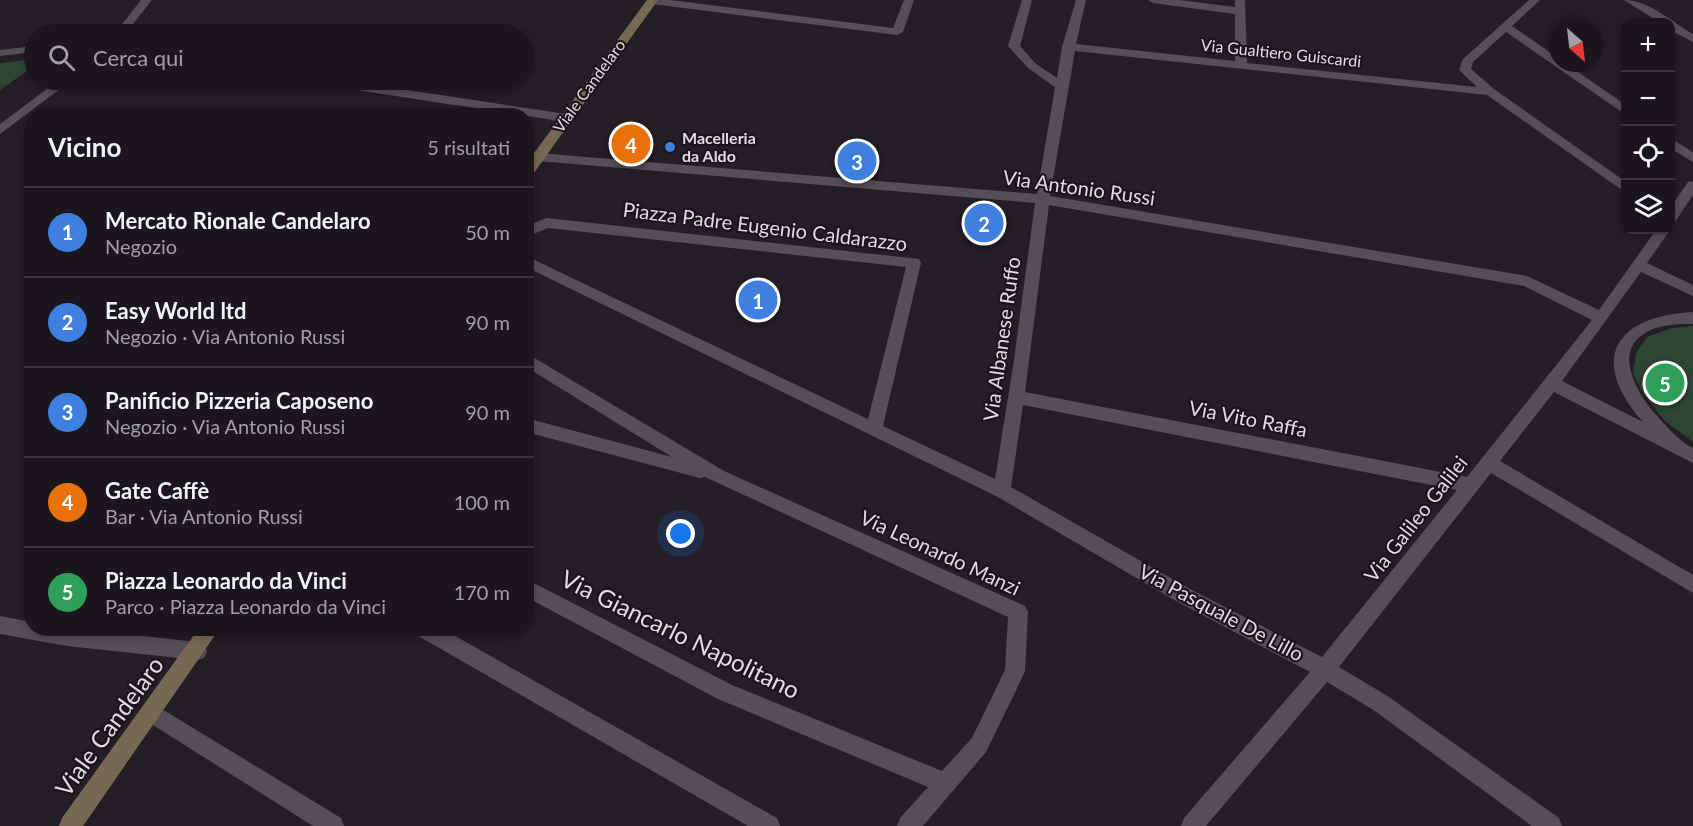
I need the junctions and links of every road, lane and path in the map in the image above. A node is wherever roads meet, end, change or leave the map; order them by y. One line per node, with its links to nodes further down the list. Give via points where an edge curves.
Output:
1 (147, 0): 11 (street)
2 (909, 0): 8 (street, via 897,32)
3 (1027, 0): 19 (street, via 1014,46 1032,66)
4 (1081, 0): 15 (street, Via Albanese Ruffo)
5 (1153, 0): 9 (street)
6 (1535, 0): 12 (street, Via Gualtiero Guiscardi)
7 (1629, 0): 10 (street)
8 (653, 1): 28 (main road, Viale Candelaro)
9 (1240, 5): 18 (street)
10 (1659, 18)
11 (127, 24)
12 (1506, 27): 22 (street, Via Gualtiero Guiscardi, via 1467,61 1465,70); 25 (street)
13 (1675, 28): 14 (street)
14 (1693, 39)
15 (1068, 47): 18 (street, Via Gualtiero Guiscardi); 19 (street, Via Albanese Ruffo)
16 (24, 50): 17 (street)
17 (0, 53)
18 (1241, 65): 22 (street, Via Gualtiero Guiscardi)
19 (1061, 86): 36 (street, Via Albanese Ruffo)
20 (53, 90): 23 (street)
21 (383, 90): 24 (street)
22 (1490, 92): 34 (street, Via Gualtiero Guiscardi)
23 (29, 108)
24 (500, 108)
25 (1621, 108)
26 (24, 112): 29 (street)
27 (534, 113): 28 (street)
28 (566, 118): 31 (main road, Viale Candelaro)
29 (0, 130)
30 (1675, 145): 32 (street)
31 (538, 157): 33 (main road, Viale Candelaro); 36 (street, Via Antonio Russi)
32 (1693, 158)
33 (534, 163)
34 (1621, 185)
35 (1693, 185): 37 (street)
36 (1042, 199): 43 (street, Via Antonio Russi, via 1527,281); 47 (street, Via Albanese Ruffo)
37 (1675, 213)
38 (534, 229): 49 (street, Piazza Padre Eugenio Caldarazzo, via 547,223 914,263)
39 (1660, 234): 41 (street, Via Galileo Galilei)
40 (534, 265): 49 (street)
41 (1638, 266): 42 (street); 43 (street, Via Galileo Galilei)
42 (1693, 291)
43 (1602, 318): 46 (street, Via Galileo Galilei)
44 (1693, 318): 50 (street, via 1638,328 1624,348 1619,367 1629,391)
45 (534, 364): 53 (street, Via Leonardo Manzi)
46 (1552, 383): 50 (street); 52 (street, Via Galileo Galilei)
47 (1017, 397): 54 (street, Via Vito Raffa); 55 (street, Via Albanese Ruffo)
48 (534, 427): 53 (street, Via Leonardo Manzi)
49 (874, 430): 55 (street, Via Pasquale De Lillo)
50 (1676, 447): 51 (street)
51 (1693, 456)
52 (1488, 463): 54 (street, Via Galileo Galilei); 56 (street)
53 (717, 476): 66 (street, Via Leonardo Manzi, via 1018,612 1015,671 979,745)
54 (1471, 485): 64 (street, Via Galileo Galilei)
55 (1002, 491): 64 (street, Via Pasquale De Lillo, via 1183,595)
56 (1693, 585)
57 (534, 591): 66 (street, Via Giancarlo Napolitano, via 725,692)
58 (0, 625): 59 (street)
59 (24, 629)
60 (61, 636): 63 (street)
61 (206, 636): 63 (main road, Viale Candelaro)
62 (436, 636): 69 (street)
63 (196, 651): 65 (main road, Viale Candelaro)
64 (1325, 669): 71 (street, Via Galileo Galilei); 72 (street, Via Pasquale De Lillo, via 1379,702)
65 (152, 713): 67 (main road, Viale Candelaro); 68 (street)
66 (945, 783): 70 (street, Via Leonardo Manzi)
67 (70, 826)
68 (333, 826)
69 (769, 826)
70 (908, 826)
71 (1192, 826)
72 (1551, 826)

